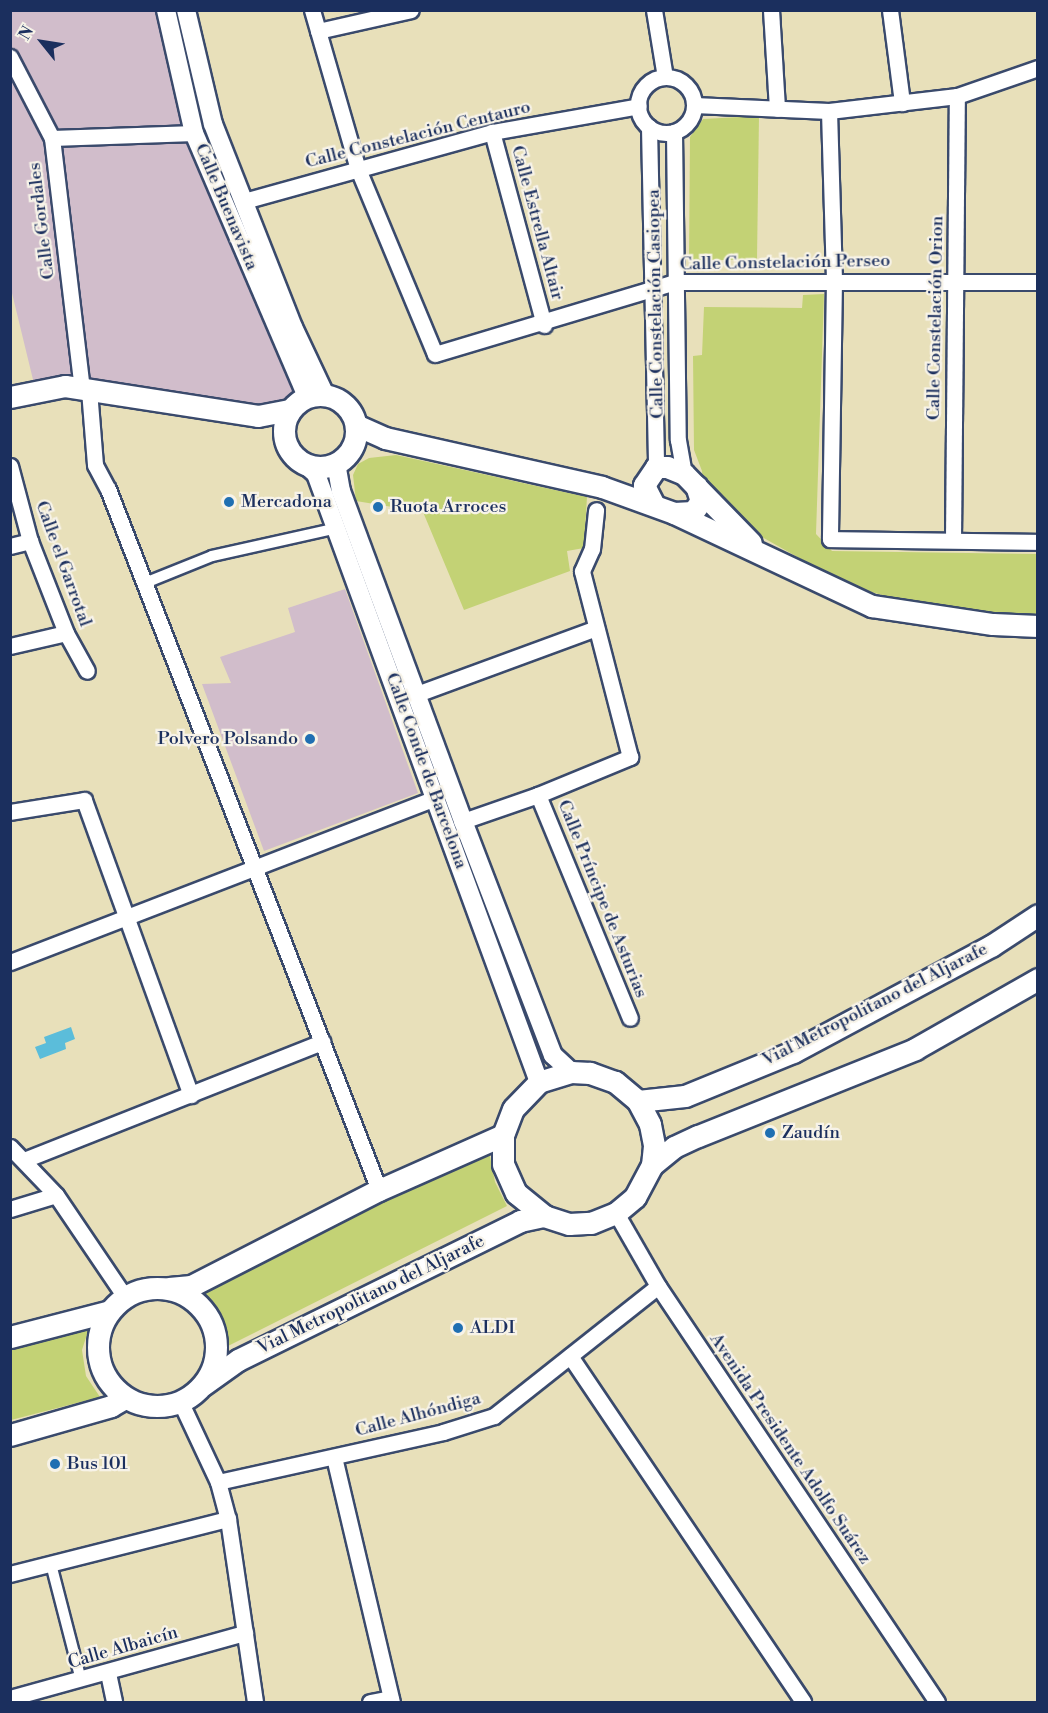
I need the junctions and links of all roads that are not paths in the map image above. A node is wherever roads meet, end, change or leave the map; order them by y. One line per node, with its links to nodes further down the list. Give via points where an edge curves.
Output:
1 (166, 10): 21 (street, Calle Buenavista)
2 (186, 10): 24 (street, Calle Buenavista, via 213,124)
3 (312, 10): 8 (street)
4 (411, 10): 8 (street)
5 (654, 10): 11 (street)
6 (771, 10): 16 (street)
7 (890, 10): 13 (street)
8 (318, 31): 23 (street)
9 (10, 57): 22 (street, Calle Gordales)
10 (1038, 68): 12 (street)
11 (665, 77): 14 (street, via 683,82); 15 (street, via 648,84)
12 (957, 96): 13 (street); 26 (street, Calle Constelación Orion)
13 (902, 102): 17 (street)
14 (694, 105): 16 (street); 20 (street, via 689,121)
15 (639, 106): 18 (street); 19 (street, Calle Constelación Centauro)
16 (777, 108): 17 (street)
17 (829, 111): 25 (street)
18 (650, 127): 20 (street); 29 (street, Calle Constelación Casiopea)
19 (492, 132): 23 (street, Calle Constelación Centauro); 30 (street, Calle Estrella Altair)
20 (674, 132): 27 (street, Calle Constelación Casiopea)
21 (194, 133): 22 (street); 32 (street, Calle Buenavista)
22 (52, 138): 31 (street, Calle Gordales)
23 (358, 169): 24 (street, Calle Constelación Centauro); 30 (street, Calle Constelación Perseo, via 435,354)
24 (244, 201): 32 (street, Calle Buenavista)
25 (834, 280): 26 (street, Calle Constelación Perseo); 27 (street, Calle Constelación Perseo); 48 (street, via 830,539)
26 (956, 281): 28 (street, Calle Constelación Perseo); 48 (street, Calle Constelación Orion)
27 (675, 282): 29 (street, Calle Constelación Perseo); 42 (street, Calle Constelación Casiopea, via 678,440)
28 (1038, 282)
29 (654, 292): 30 (street, Calle Constelación Perseo); 41 (street, Calle Constelación Casiopea)
30 (544, 325)
31 (86, 389): 33 (main road, via 65,386); 35 (main road); 53 (street, Calle Gordales, via 95,465)
32 (316, 396): 34 (main road); 37 (main road, via 343,402)
33 (10, 397)
34 (290, 410): 35 (main road); 36 (main road)
35 (258, 416): 36 (main road)
36 (283, 434): 39 (main road, via 289,451)
37 (354, 436): 38 (main road); 43 (main road, via 385,438)
38 (336, 463): 39 (main road, via 322,467); 59 (street, Calle Conde de Barcelona, via 341,491)
39 (305, 464): 47 (street, Calle Conde de Barcelona, via 316,474)
40 (10, 466): 49 (street, Calle el Garrotal)
41 (654, 470): 42 (main road, via 666,466); 43 (main road); 44 (main road, via 644,485)
42 (690, 480): 46 (main road, via 701,501 693,512); 52 (main road)
43 (602, 487): 44 (main road)
44 (653, 503): 46 (main road)
45 (596, 510): 55 (street, via 592,549 582,571)
46 (674, 513): 52 (main road)
47 (337, 528): 53 (street, via 212,556); 61 (street, Calle Conde de Barcelona)
48 (953, 540): 50 (street)
49 (30, 542): 51 (street); 56 (street, Calle el Garrotal)
50 (1038, 542)
51 (10, 546)
52 (760, 553): 54 (main road, via 872,606 993,624)
53 (145, 584): 64 (street, Calle Gordales)
54 (1038, 626)
55 (596, 628): 59 (street); 60 (street, via 630,757)
56 (66, 633): 57 (street); 58 (street, Calle el Garrotal)
57 (10, 646)
58 (87, 671)
59 (414, 695): 63 (street, Calle Conde de Barcelona)
60 (538, 795): 63 (street); 69 (street, Calle Príncipe de Asturias)
61 (436, 798): 64 (street); 72 (street, Calle Conde de Barcelona)
62 (10, 812): 66 (street, via 84,800)
63 (462, 821): 71 (street, Calle Conde de Barcelona, via 553,1055)
64 (256, 870): 66 (street); 70 (street, Calle Gordales)
65 (1038, 915): 74 (main road, Vial Metropolitano del Aljarafe, via 991,946 793,1052 685,1096)
66 (125, 919): 67 (street); 73 (street)
67 (10, 962)
68 (1038, 978): 78 (main road, Vial Metropolitano del Aljarafe, via 915,1049 682,1143)
69 (630, 1017)
70 (322, 1042): 73 (street); 79 (street, Calle Gordales)
71 (571, 1072): 72 (main road, Vial Metropolitano del Aljarafe); 74 (main road, Vial Metropolitano del Aljarafe, via 590,1073 615,1082)
72 (539, 1082): 75 (main road, Vial Metropolitano del Aljarafe, via 513,1109)
73 (191, 1095): 77 (street)
74 (638, 1101): 78 (main road, Vial Metropolitano del Aljarafe, via 650,1124)
75 (503, 1135): 79 (main road); 83 (main road, Vial Metropolitano del Aljarafe, via 503,1164 516,1193)
76 (10, 1147): 77 (street)
77 (24, 1160): 80 (street)
78 (652, 1165): 82 (main road, Vial Metropolitano del Aljarafe, via 635,1197)
79 (379, 1190): 85 (main road, via 191,1286)
80 (56, 1195): 81 (street); 86 (street)
81 (10, 1209)
82 (616, 1214): 83 (main road, Vial Metropolitano del Aljarafe, via 591,1223 569,1224); 84 (street, Avenida Presidente Adolfo Suárez)
83 (544, 1216): 89 (main road, Vial Metropolitano del Aljarafe, via 520,1221 238,1359)
84 (658, 1286): 88 (street, Calle Alhóndiga); 107 (street, Avenida Presidente Adolfo Suárez)
85 (165, 1288): 86 (main road, via 144,1289); 89 (main road, Vial Metropolitano del Aljarafe, via 188,1296 213,1326 217,1346 213,1367)
86 (117, 1304): 87 (main road); 90 (main road, via 101,1327 99,1363 108,1382)
87 (10, 1337)
88 (570, 1356): 93 (street, Calle Alhóndiga, via 494,1416); 106 (street)
89 (203, 1385): 91 (main road, Vial Metropolitano del Aljarafe)
90 (125, 1398): 91 (main road, via 144,1406); 92 (main road, via 111,1406)
91 (181, 1403): 94 (street)
92 (10, 1435)
93 (334, 1457): 94 (street, Calle Alhóndiga); 102 (street)
94 (218, 1482): 95 (street)
95 (228, 1519): 96 (street); 98 (street)
96 (51, 1564): 97 (street); 100 (street)
97 (10, 1574)
98 (245, 1633): 99 (street, Calle Albaicín); 104 (street)
99 (108, 1673): 100 (street, Calle Albaicín); 103 (street)
100 (81, 1680): 101 (street, Calle Albaicín)
101 (10, 1698)
102 (391, 1700): 105 (street)
103 (114, 1702)
104 (255, 1702)
105 (370, 1702)
106 (803, 1702)
107 (938, 1702)

